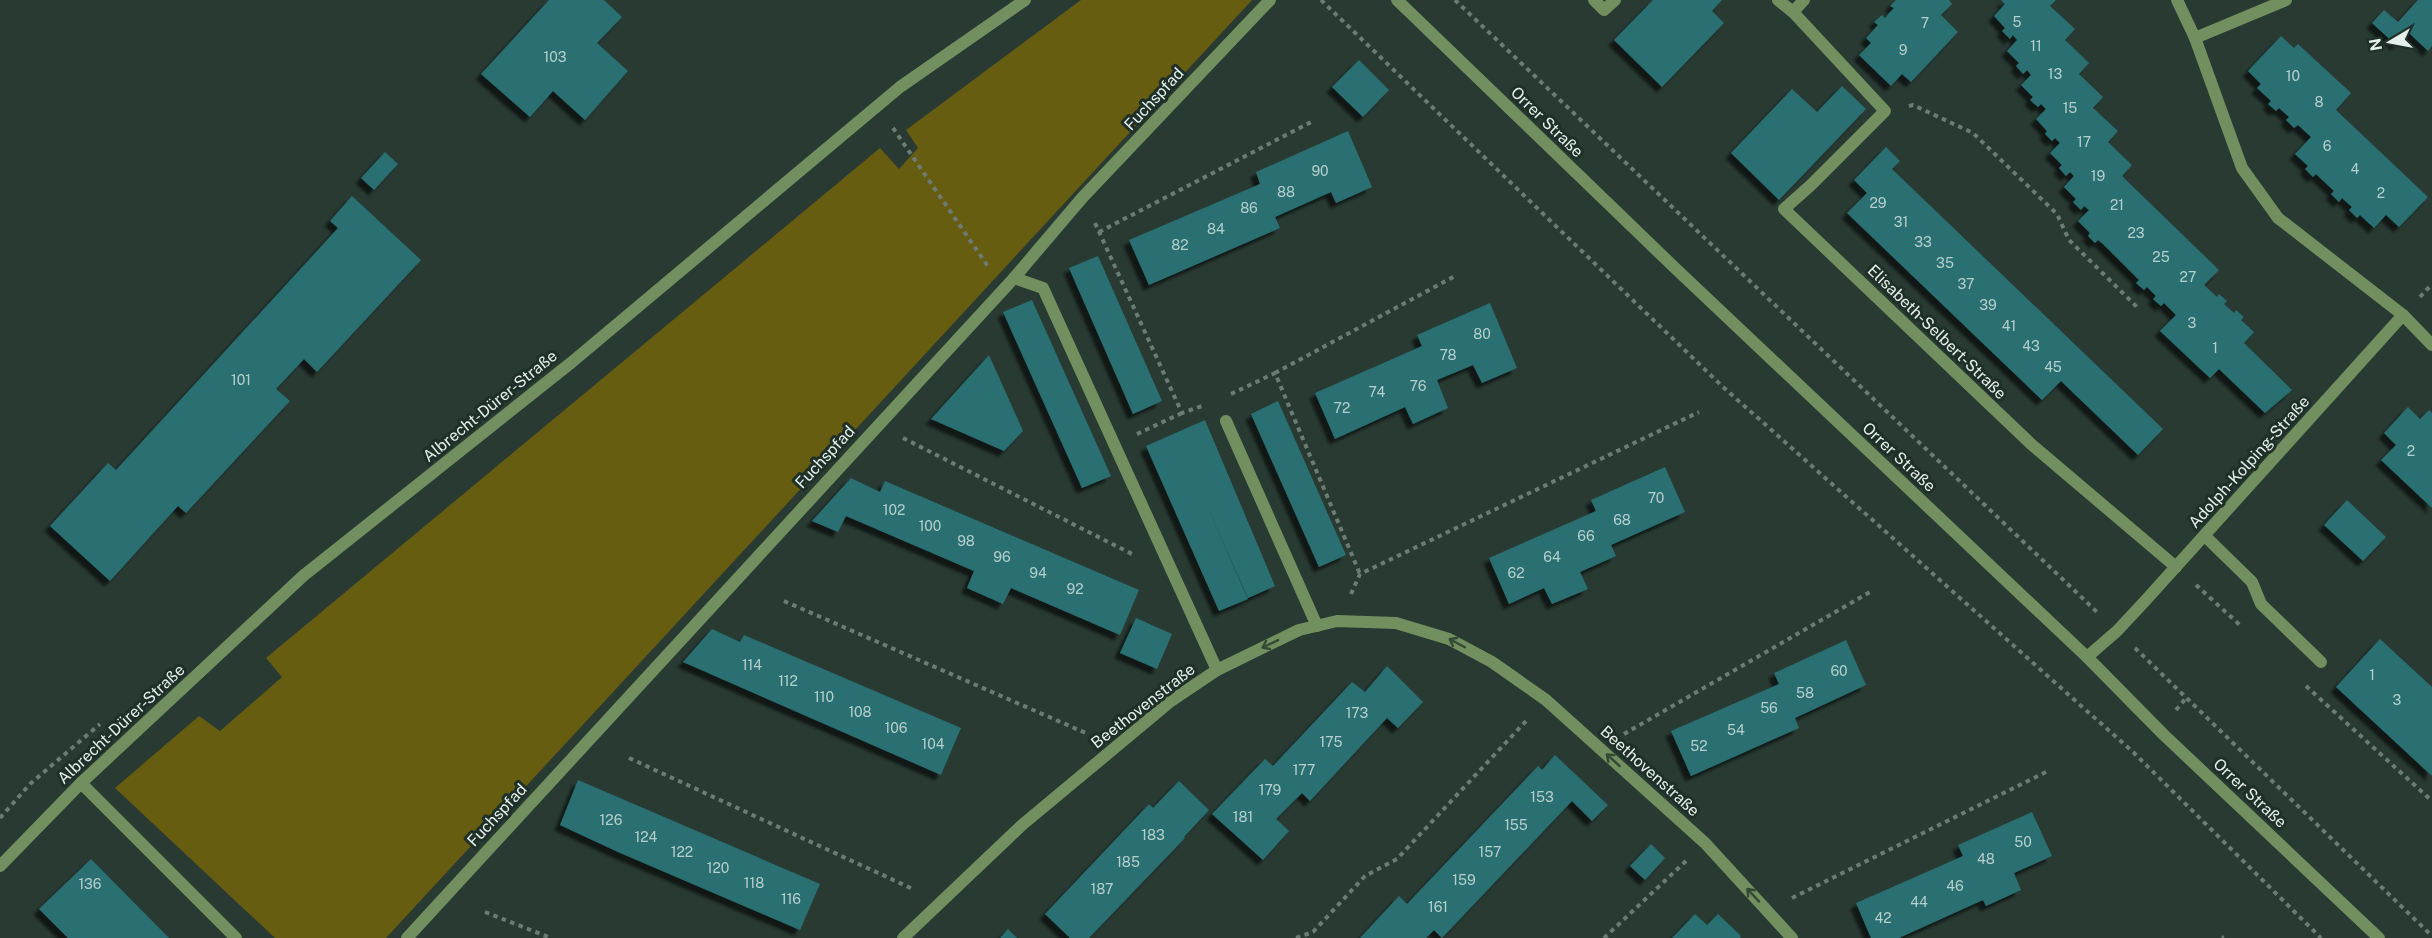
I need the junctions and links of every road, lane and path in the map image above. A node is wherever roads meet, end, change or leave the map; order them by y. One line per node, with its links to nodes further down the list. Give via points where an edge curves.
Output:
1 (1025, 0): 14 (street, Albrecht-Dürer-Straße)
2 (1270, 0): 17 (street, Fuchspfad)
3 (1321, 0): 64 (path, via 1722,386 2133,752)
4 (1397, 0): 42 (street, Orrer Straße)
5 (1455, 0): 41 (path)
6 (1594, 0): 7 (street, via 1604,10)
7 (1615, 0)
8 (1778, 0): 12 (street)
9 (1804, 0): 12 (street)
10 (2177, 0): 13 (street)
11 (2286, 0): 13 (street)
12 (1793, 12): 15 (street)
13 (2195, 38): 23 (street, via 2242,168 2278,218)
14 (878, 106): 21 (path); 50 (street, Albrecht-Dürer-Straße, via 572,362 303,576)
15 (1885, 111): 22 (path, via 1913,105 1973,133 2057,214 2070,240); 34 (street, Elisabeth-Selbert-Straße, via 1784,209 2031,444)
16 (1313, 121): 18 (path)
17 (1082, 198): 18 (path); 20 (street, Fuchspfad)
18 (1099, 232): 29 (path)
19 (1455, 276): 25 (path)
20 (1014, 278): 21 (street, Fuchspfad); 32 (street, via 1043,288)
21 (1003, 288): 58 (street, Fuchspfad)
22 (2137, 307)
23 (2403, 315): 24 (street); 33 (street, Adolph-Kolping-Straße)
24 (2432, 345)
25 (1275, 373): 26 (path); 36 (path)
26 (1230, 395)
27 (1211, 402): 29 (path)
28 (1699, 412): 36 (path)
29 (1182, 413): 32 (path)
30 (1226, 421): 40 (street)
31 (897, 435): 35 (path)
32 (1114, 445): 35 (street)
33 (2205, 536): 34 (street, Adolph-Kolping-Straße); 43 (street, via 2252,582 2260,604)
34 (2176, 567): 41 (street, Adolph-Kolping-Straße)
35 (1172, 574): 44 (street)
36 (1360, 574): 39 (path)
37 (1870, 592): 47 (path)
38 (784, 601): 46 (path)
39 (1337, 621): 40 (street, Beethovenstraße); 45 (street, Beethovenstraße, one-way to 39, via 1492,662 1449,639 1396,624)
40 (1317, 626): 44 (street, Beethovenstraße, one-way to 44, via 1299,630)
41 (2117, 631): 42 (street, Adolph-Kolping-Straße); 56 (path)
42 (2087, 657): 65 (street, Orrer Straße)
43 (2321, 662)
44 (1217, 670): 46 (street, Beethovenstraße, via 1171,701)
45 (1546, 700): 47 (street, Beethovenstraße); 61 (path, via 1397,859 1365,876 1313,933)
46 (1116, 747): 53 (street, Beethovenstraße, via 1022,825)
47 (1600, 748): 51 (street, Beethovenstraße, one-way to 47)
48 (629, 758): 53 (path)
49 (2048, 771): 54 (path)
50 (81, 783): 52 (street, Albrecht-Dürer-Straße); 57 (street)
51 (1705, 843): 54 (street, Beethovenstraße, one-way to 51); 62 (path)
52 (0, 867)
53 (940, 901): 60 (street, Beethovenstraße)
54 (1767, 910): 63 (street, Beethovenstraße)
55 (485, 912): 59 (path)
56 (2432, 936)
57 (236, 938)
58 (407, 938)
59 (550, 938)
60 (903, 938)
61 (1296, 938)
62 (1604, 938)
63 (1792, 938)
64 (2321, 938)
65 (2379, 938)

